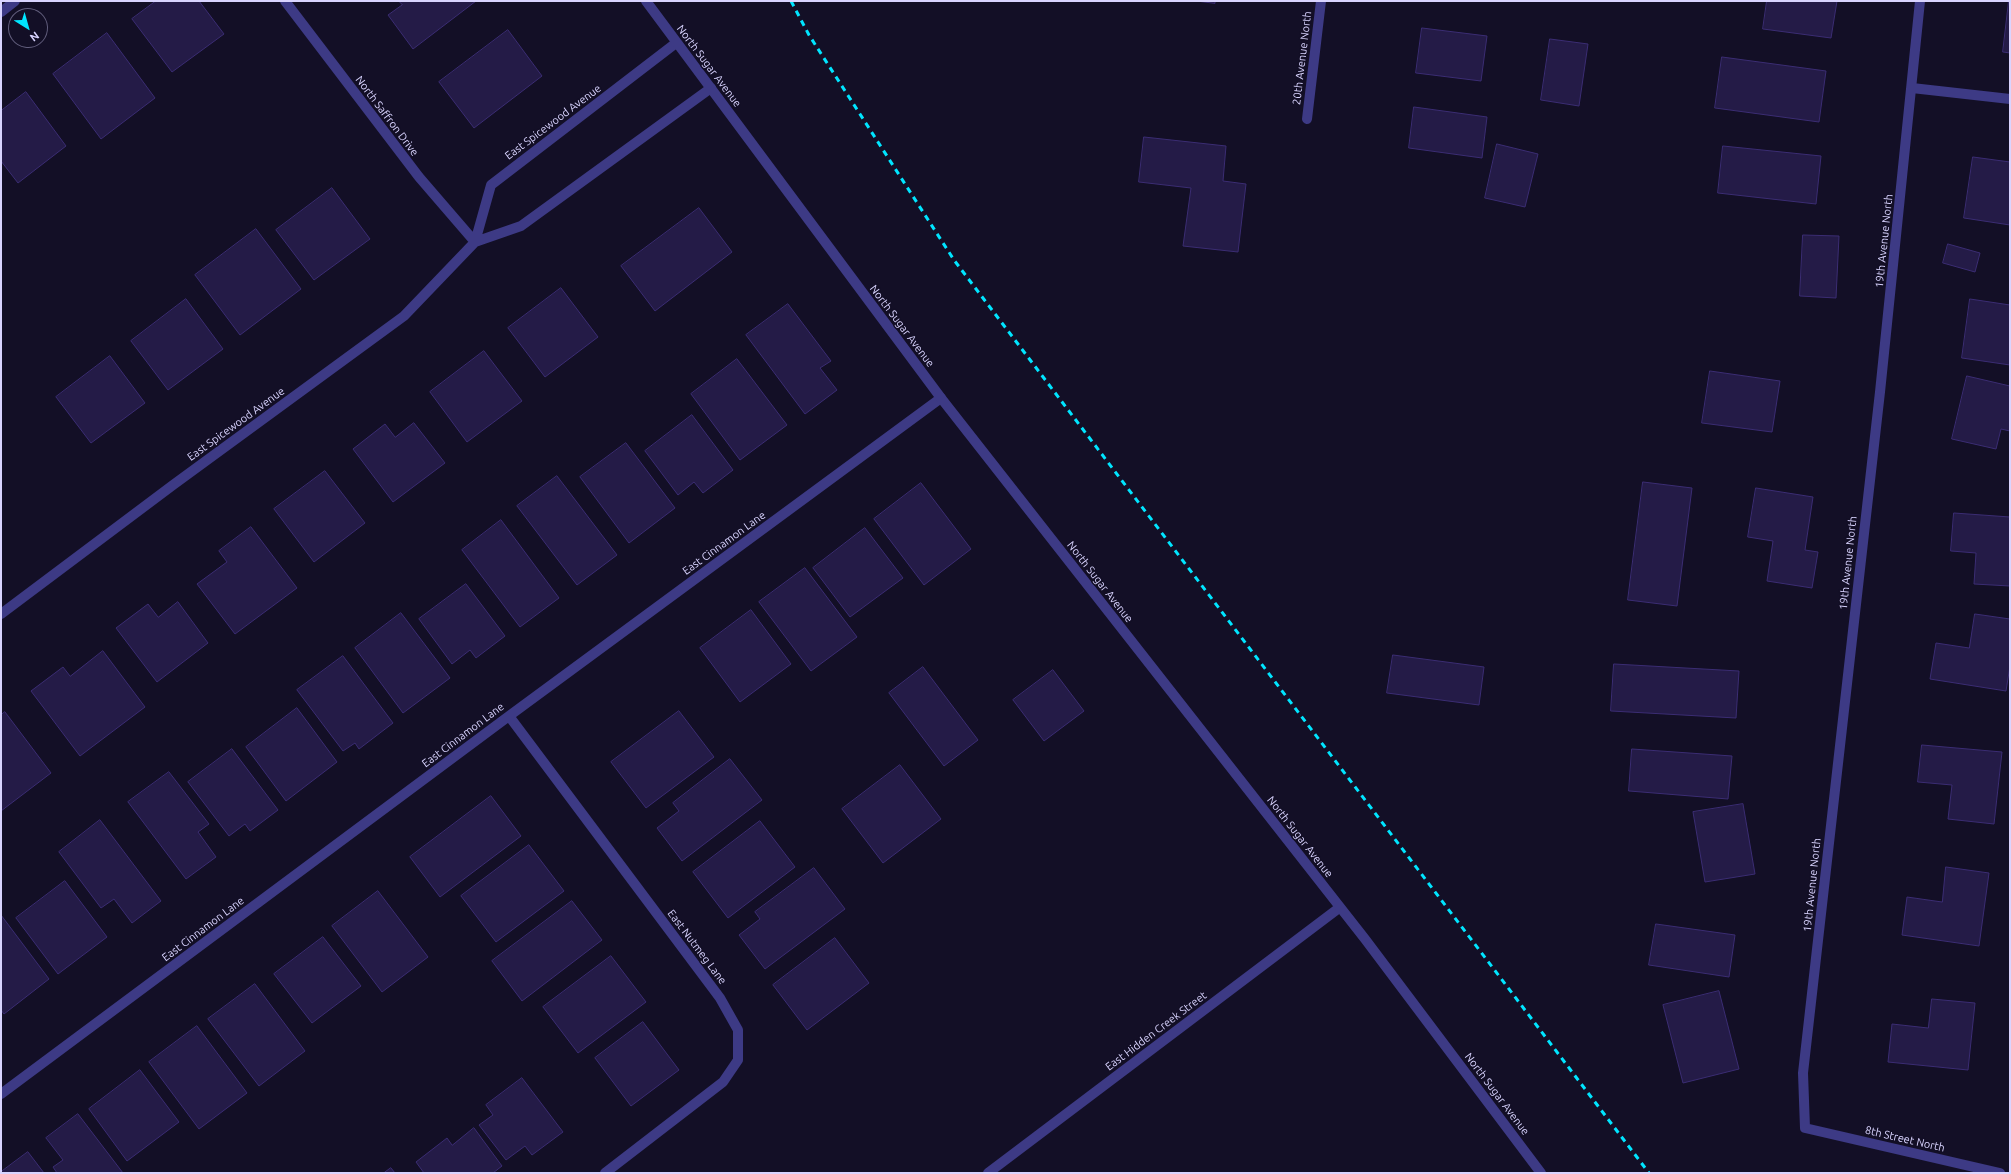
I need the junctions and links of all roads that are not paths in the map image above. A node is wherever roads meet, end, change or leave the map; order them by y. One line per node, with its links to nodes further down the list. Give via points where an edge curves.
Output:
1 (15, 1): 6 (street)
2 (285, 1): 12 (street, North Saffron Drive, via 419,177)
3 (646, 1): 7 (street, North Sugar Avenue)
4 (1321, 1): 11 (street, 20th Avenue North)
5 (1920, 1): 9 (street, 19th Avenue North)
6 (1, 12)
7 (676, 43): 8 (street, North Sugar Avenue); 12 (street, East Spicewood Avenue, via 491,185)
8 (711, 88): 12 (street, East Spicewood Avenue, via 521,226); 13 (street, North Sugar Avenue)
9 (1912, 88): 10 (street); 18 (street, 19th Avenue North, via 1803,1073)
10 (2010, 99)
11 (1307, 119)
12 (475, 242): 14 (street, East Spicewood Avenue, via 404,316)
13 (941, 398): 15 (street, East Cinnamon Lane); 16 (street, North Sugar Avenue)
14 (1, 614)
15 (509, 716): 17 (street, East Cinnamon Lane); 19 (street, East Nutmeg Lane, via 720,998 738,1030 738,1060 723,1082)
16 (1339, 908): 20 (street, East Hidden Creek Street); 21 (street, North Sugar Avenue)
17 (1, 1094)
18 (1805, 1128): 22 (street, 8th Street North)
19 (605, 1173)
20 (988, 1173)
21 (1541, 1173)
22 (2000, 1173)

